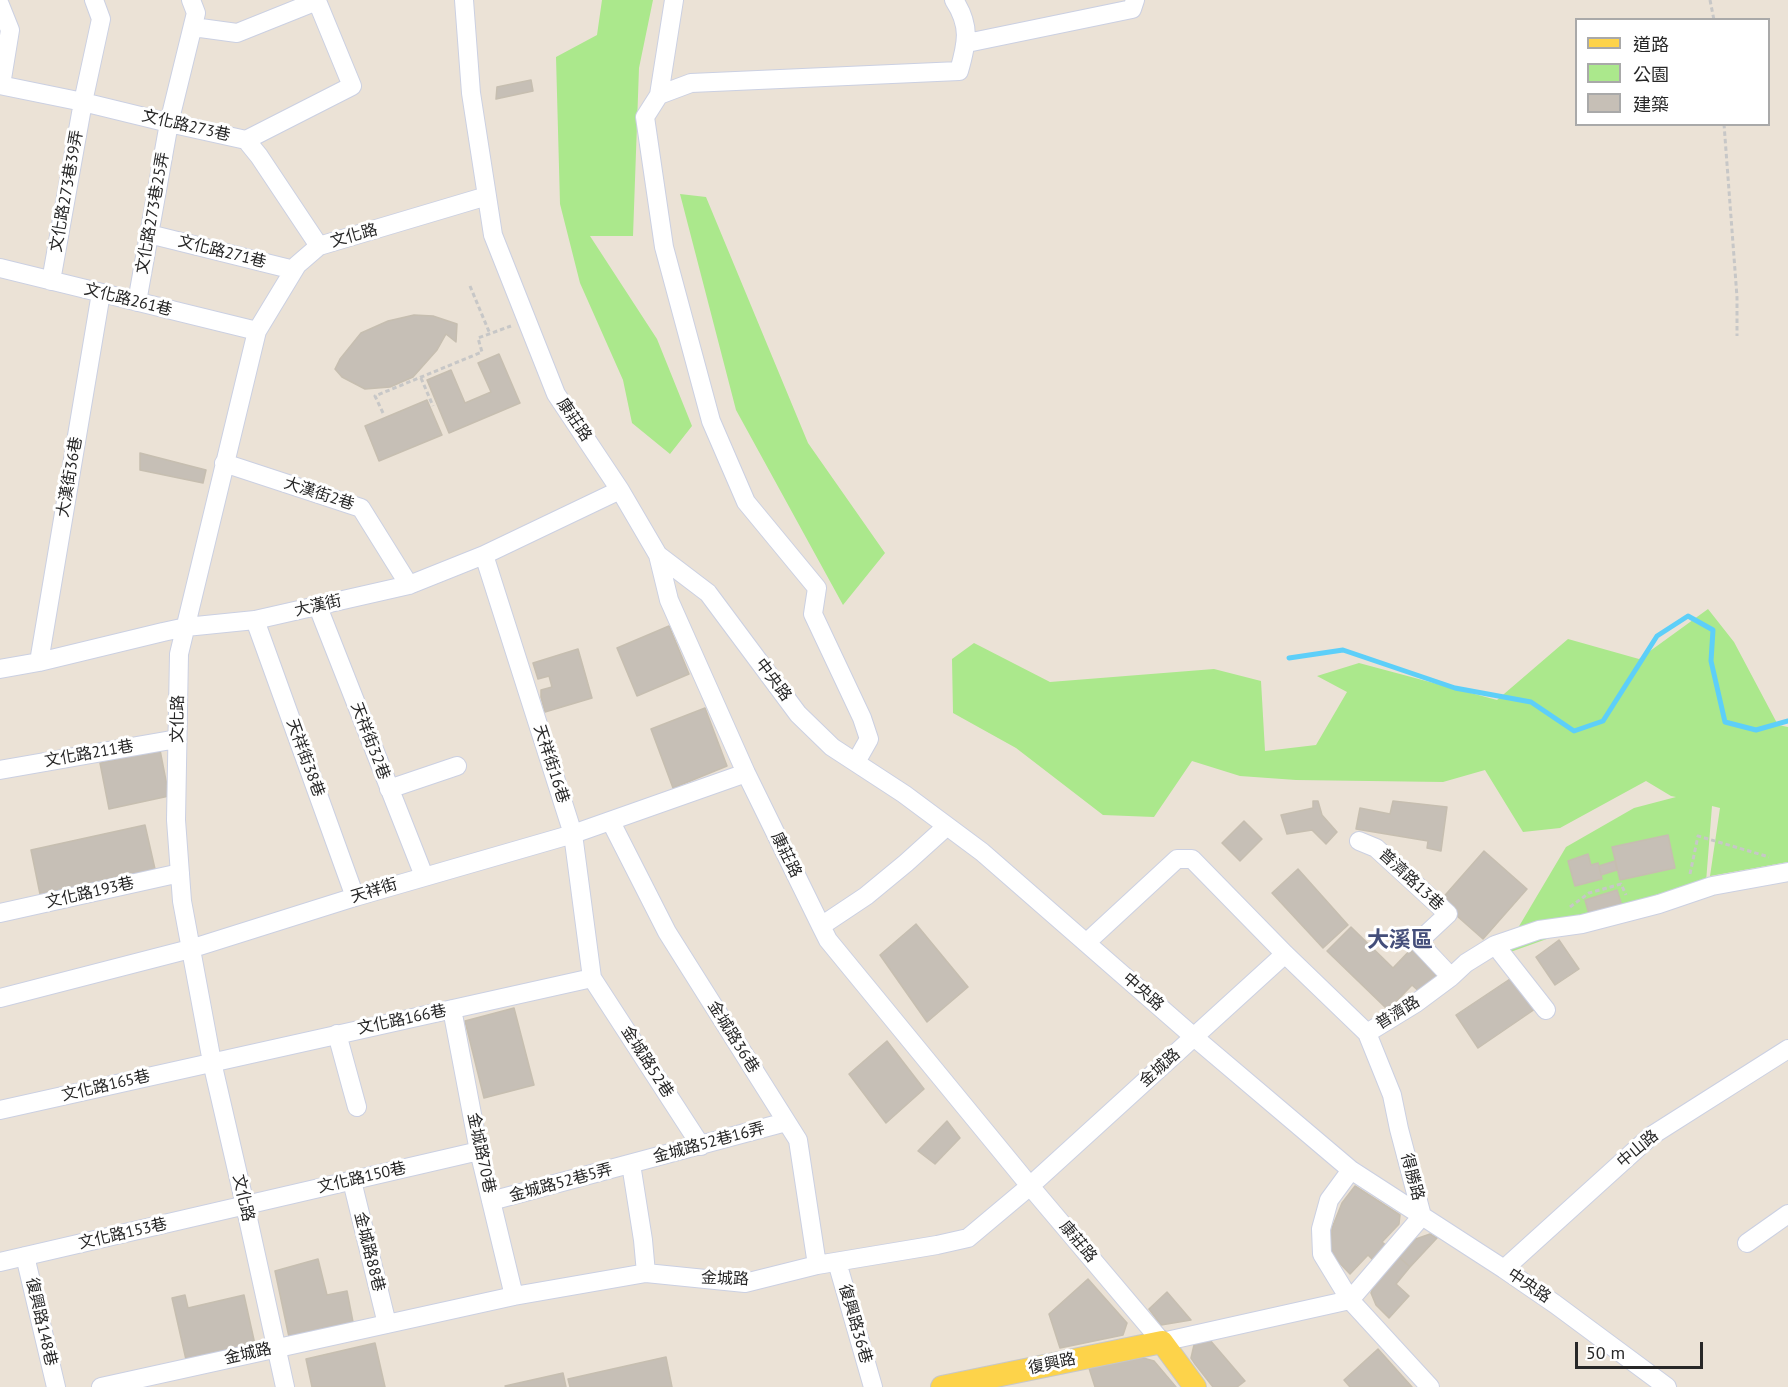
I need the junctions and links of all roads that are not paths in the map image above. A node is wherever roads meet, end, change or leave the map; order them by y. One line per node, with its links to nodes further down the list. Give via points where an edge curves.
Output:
1 (94, 0): 12 (street, 文化路273巷39弄, via 101,20)
2 (191, 0): 8 (street, 文化路273巷25弄, via 196,13)
3 (674, 0): 11 (street)
4 (954, 0): 9 (street, via 963,14)
5 (1135, 0): 9 (street, via 1132,9)
6 (464, 1): 15 (street, 康莊路, via 471,93)
7 (0, 5): 10 (street, via 10,30)
8 (193, 27): 13 (street, 文化路273巷25弄); 14 (street, via 237,33 317,1 352,86)
9 (967, 43): 11 (street, via 959,71 691,83)
10 (1, 85): 12 (street, 文化路273巷)
11 (659, 95): 35 (street, via 645,117 664,248 711,421 746,502 817,588 813,614 869,739)
12 (83, 102): 13 (street, 文化路273巷); 20 (street, 文化路273巷39弄)
13 (169, 123): 14 (street, 文化路273巷); 16 (street, 文化路273巷25弄)
14 (246, 140): 17 (street, 文化路273巷)
15 (487, 196): 17 (street, 文化路); 25 (street, 康莊路, via 493,235 556,394)
16 (149, 234): 19 (street, 文化路271巷); 22 (street, 文化路273巷25弄)
17 (319, 246): 19 (street, 文化路)
18 (0, 268): 20 (street, 文化路261巷)
19 (294, 270): 23 (street, 文化路)
20 (51, 281): 21 (street, 文化路261巷)
21 (101, 293): 22 (street, 文化路261巷); 32 (street, 大漢街36巷)
22 (137, 302): 23 (street, 文化路261巷)
23 (257, 331): 24 (street, 文化路)
24 (224, 464): 28 (street, 大漢街2巷, via 361,508); 31 (street, 文化路)
25 (620, 490): 26 (street, 大漢街); 27 (street, 康莊路)
26 (484, 555): 28 (street, 大漢街); 42 (street, 天祥街16巷)
27 (658, 555): 35 (street, 中央路, via 708,593 798,714 832,747); 38 (street, 康莊路, via 669,600)
28 (409, 585): 29 (street, 大漢街)
29 (318, 606): 30 (street, 大漢街); 39 (street, 天祥街32巷)
30 (255, 620): 31 (street, 大漢街); 47 (street, 天祥街38巷)
31 (186, 627): 32 (street, 大漢街); 34 (street, 文化路, via 179,654)
32 (39, 662): 33 (street, 大漢街)
33 (0, 669)
34 (177, 739): 37 (street, 文化路211巷); 45 (street, 文化路)
35 (856, 762): 41 (street, 中央路)
36 (457, 766): 39 (street)
37 (0, 770)
38 (746, 773): 40 (street, 天祥街); 49 (street, 康莊路)
39 (389, 789): 46 (street, 天祥街32巷)
40 (611, 822): 42 (street, 天祥街); 66 (street, 金城路36巷, via 667,932)
41 (946, 826): 49 (street, via 866,896); 50 (street, 中央路, via 982,852)
42 (573, 834): 46 (street, 天祥街); 55 (street, 天祥街16巷)
43 (1359, 841): 54 (street, 普濟路13巷, via 1376,848 1448,914 1418,942)
44 (1783, 866): 51 (street, 普濟路, via 1659,904 1582,924 1539,930)
45 (180, 873): 48 (street, 文化路193巷); 52 (street, 文化路)
46 (424, 876): 47 (street, 天祥街)
47 (355, 897): 52 (street, 天祥街)
48 (0, 913)
49 (821, 926): 72 (street, 康莊路, via 828,940)
50 (1086, 943): 53 (street, 普濟路, via 1177,859 1192,860); 61 (street, 中央路)
51 (1495, 945): 54 (street, 普濟路); 58 (street)
52 (190, 949): 56 (street, 天祥街); 63 (street, 文化路)
53 (1285, 954): 59 (street, 普濟路); 61 (street, 金城路)
54 (1451, 977): 59 (street, 普濟路)
55 (592, 978): 57 (street, 文化路166巷); 67 (street, 金城路52巷)
56 (0, 998)
57 (452, 1009): 60 (street, 文化路166巷); 68 (street, 金城路70巷)
58 (1546, 1010)
59 (1367, 1033): 76 (street, 得勝路, via 1392,1095)
60 (337, 1034): 63 (street, 文化路166巷); 64 (street)
61 (1194, 1037): 70 (street, 中央路); 72 (street, 金城路)
62 (1788, 1049): 82 (street, 中山路, via 1651,1136)
63 (212, 1062): 65 (street, 文化路165巷); 74 (street, 文化路)
64 (357, 1107)
65 (0, 1110)
66 (786, 1122): 67 (street, 金城路52巷16弄); 81 (street, 金城路36巷, via 798,1140)
67 (701, 1146): 69 (street, 金城路52巷16弄)
68 (479, 1151): 71 (street, 文化路150巷); 73 (street, 金城路70巷)
69 (631, 1164): 73 (street, 金城路52巷5弄); 83 (street)
70 (1352, 1170): 76 (street, 中央路); 85 (street, via 1329,1200 1321,1229 1322,1254)
71 (352, 1181): 74 (street, 文化路150巷); 86 (street, 金城路88巷)
72 (1030, 1186): 80 (street, 金城路, via 968,1238); 87 (street, 康莊路)
73 (491, 1201): 84 (street, 金城路70巷)
74 (245, 1205): 78 (street, 文化路153巷); 88 (street, 文化路)
75 (1788, 1214): 77 (street)
76 (1422, 1216): 82 (street, 中央路); 85 (street, 得勝路)
77 (1747, 1243)
78 (25, 1256): 79 (street, 文化路153巷); 89 (street, 復興路148巷)
79 (0, 1262)
80 (837, 1262): 81 (street, 金城路); 92 (street, 復興路36巷)
81 (817, 1265): 83 (street, 金城路, via 745,1282)
82 (1504, 1269): 96 (street, 中央路)
83 (646, 1273): 84 (street, 金城路)
84 (514, 1296): 86 (street, 金城路)
85 (1350, 1300): 87 (street); 95 (street)
86 (387, 1324): 88 (street, 金城路)
87 (1162, 1342): 93 (main road, 復興路); 94 (main road)
88 (277, 1347): 90 (street, 金城路); 91 (street, 文化路)
89 (56, 1387)
90 (101, 1387)
91 (285, 1387)
92 (873, 1387)
93 (942, 1387)
94 (1195, 1387)
95 (1430, 1387)
96 (1666, 1387)

